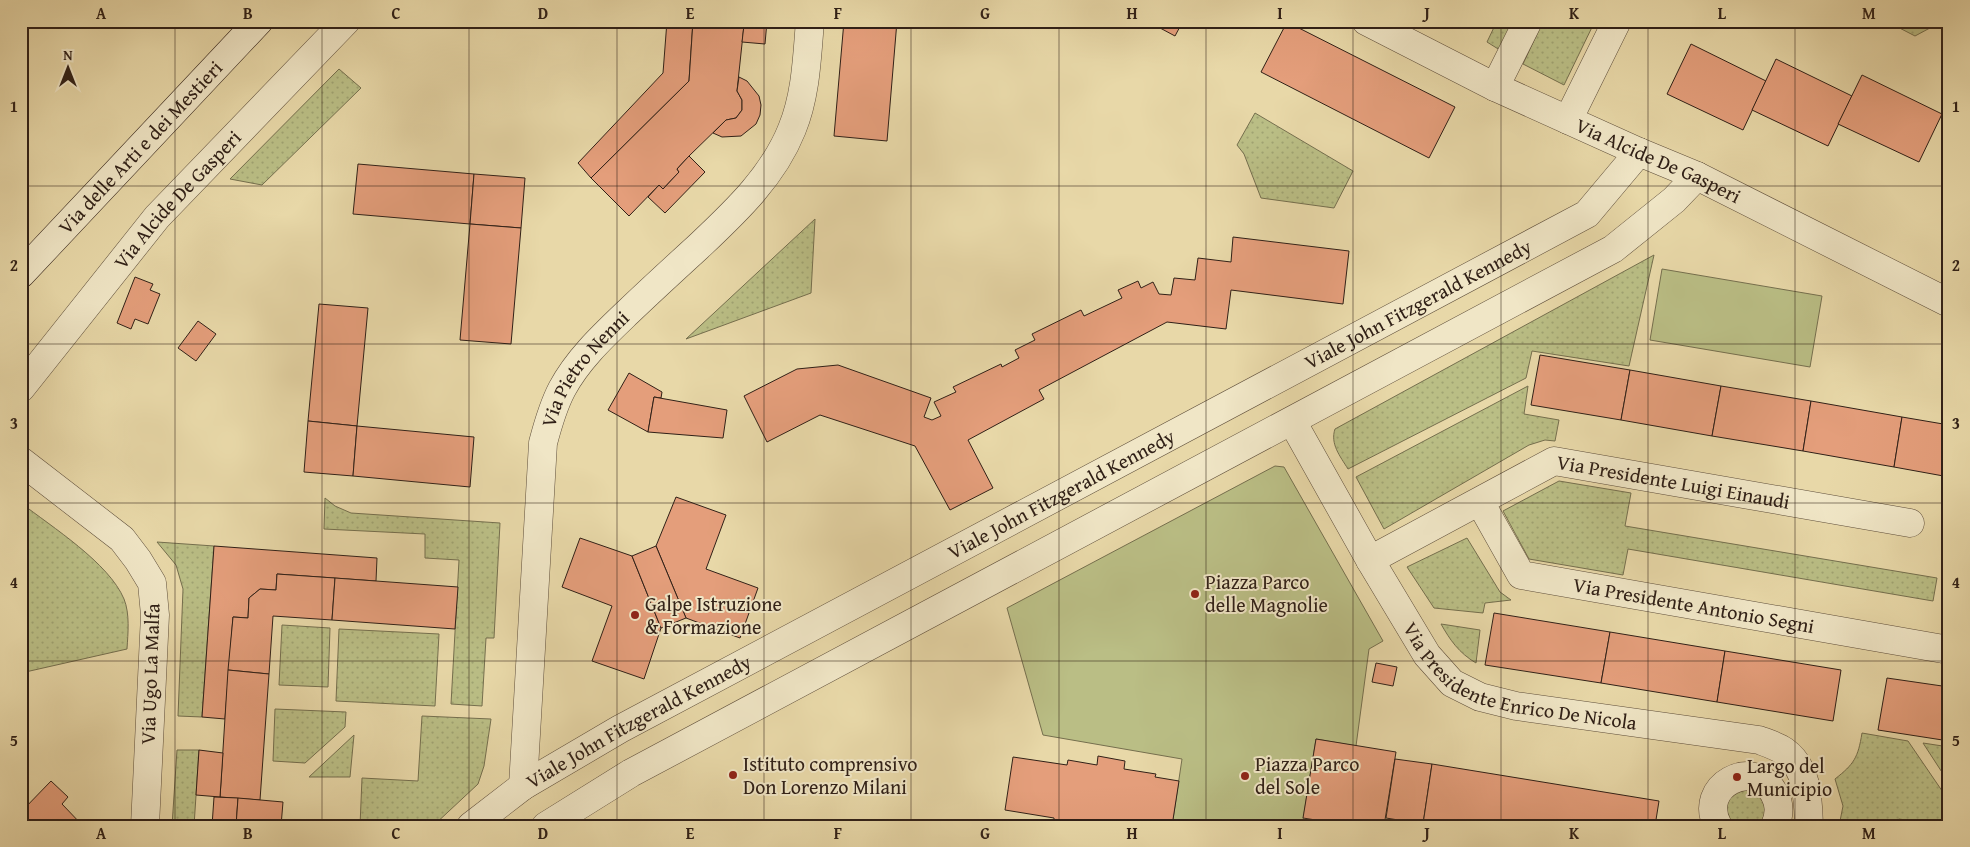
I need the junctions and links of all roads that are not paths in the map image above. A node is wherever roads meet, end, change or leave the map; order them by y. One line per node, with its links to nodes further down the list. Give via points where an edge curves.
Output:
1 (259, 21): 11 (street, Via delle Arti e dei Mestieri)
2 (346, 21): 13 (street, Via Alcide De Gasperi, via 157,218)
3 (810, 21): 20 (street, Via Pietro Nenni, via 802,99 792,130 777,158 758,186 734,212 606,333 582,360 562,388 550,415 543,443)
4 (1366, 21): 7 (street, Via Alcide De Gasperi)
5 (1528, 21): 7 (street)
6 (1617, 21): 8 (street)
7 (1495, 87): 8 (street, Via Alcide De Gasperi)
8 (1568, 120): 9 (street, Via Alcide De Gasperi)
9 (1639, 152): 10 (street, Via Alcide De Gasperi); 20 (street, Viale John Fitzgerald Kennedy, via 1587,214 620,729)
10 (1697, 176): 12 (street, Via Alcide De Gasperi); 14 (street, Viale John Fitzgerald Kennedy, via 1674,200 1613,249)
11 (21, 274)
12 (1949, 303)
13 (21, 388)
14 (1292, 422): 18 (street, Via Presidente Enrico De Nicola); 23 (street, Viale John Fitzgerald Kennedy, via 631,773)
15 (21, 461): 21 (street, Via Ugo La Malfa, via 122,539 152,583 154,615)
16 (1480, 502): 17 (street, Via Presidente Luigi Einaudi, via 1554,461); 18 (street, Via Presidente Luigi Einaudi); 19 (street, Via Presidente Antonio Segni, via 1521,575)
17 (1910, 523)
18 (1370, 560): 26 (street, Via Presidente Enrico De Nicola, via 1428,655 1452,683 1480,697 1516,706 1759,740 1784,751 1802,772 1808,798)
19 (1949, 650)
20 (523, 786): 22 (street, Viale John Fitzgerald Kennedy)
21 (144, 826)
22 (471, 826)
23 (546, 826)
24 (1718, 826): 25 (street, via 1712,806 1716,794 1736,777 1749,776 1761,779 1772,788 1779,812)
25 (1775, 826)
26 (1809, 826)

